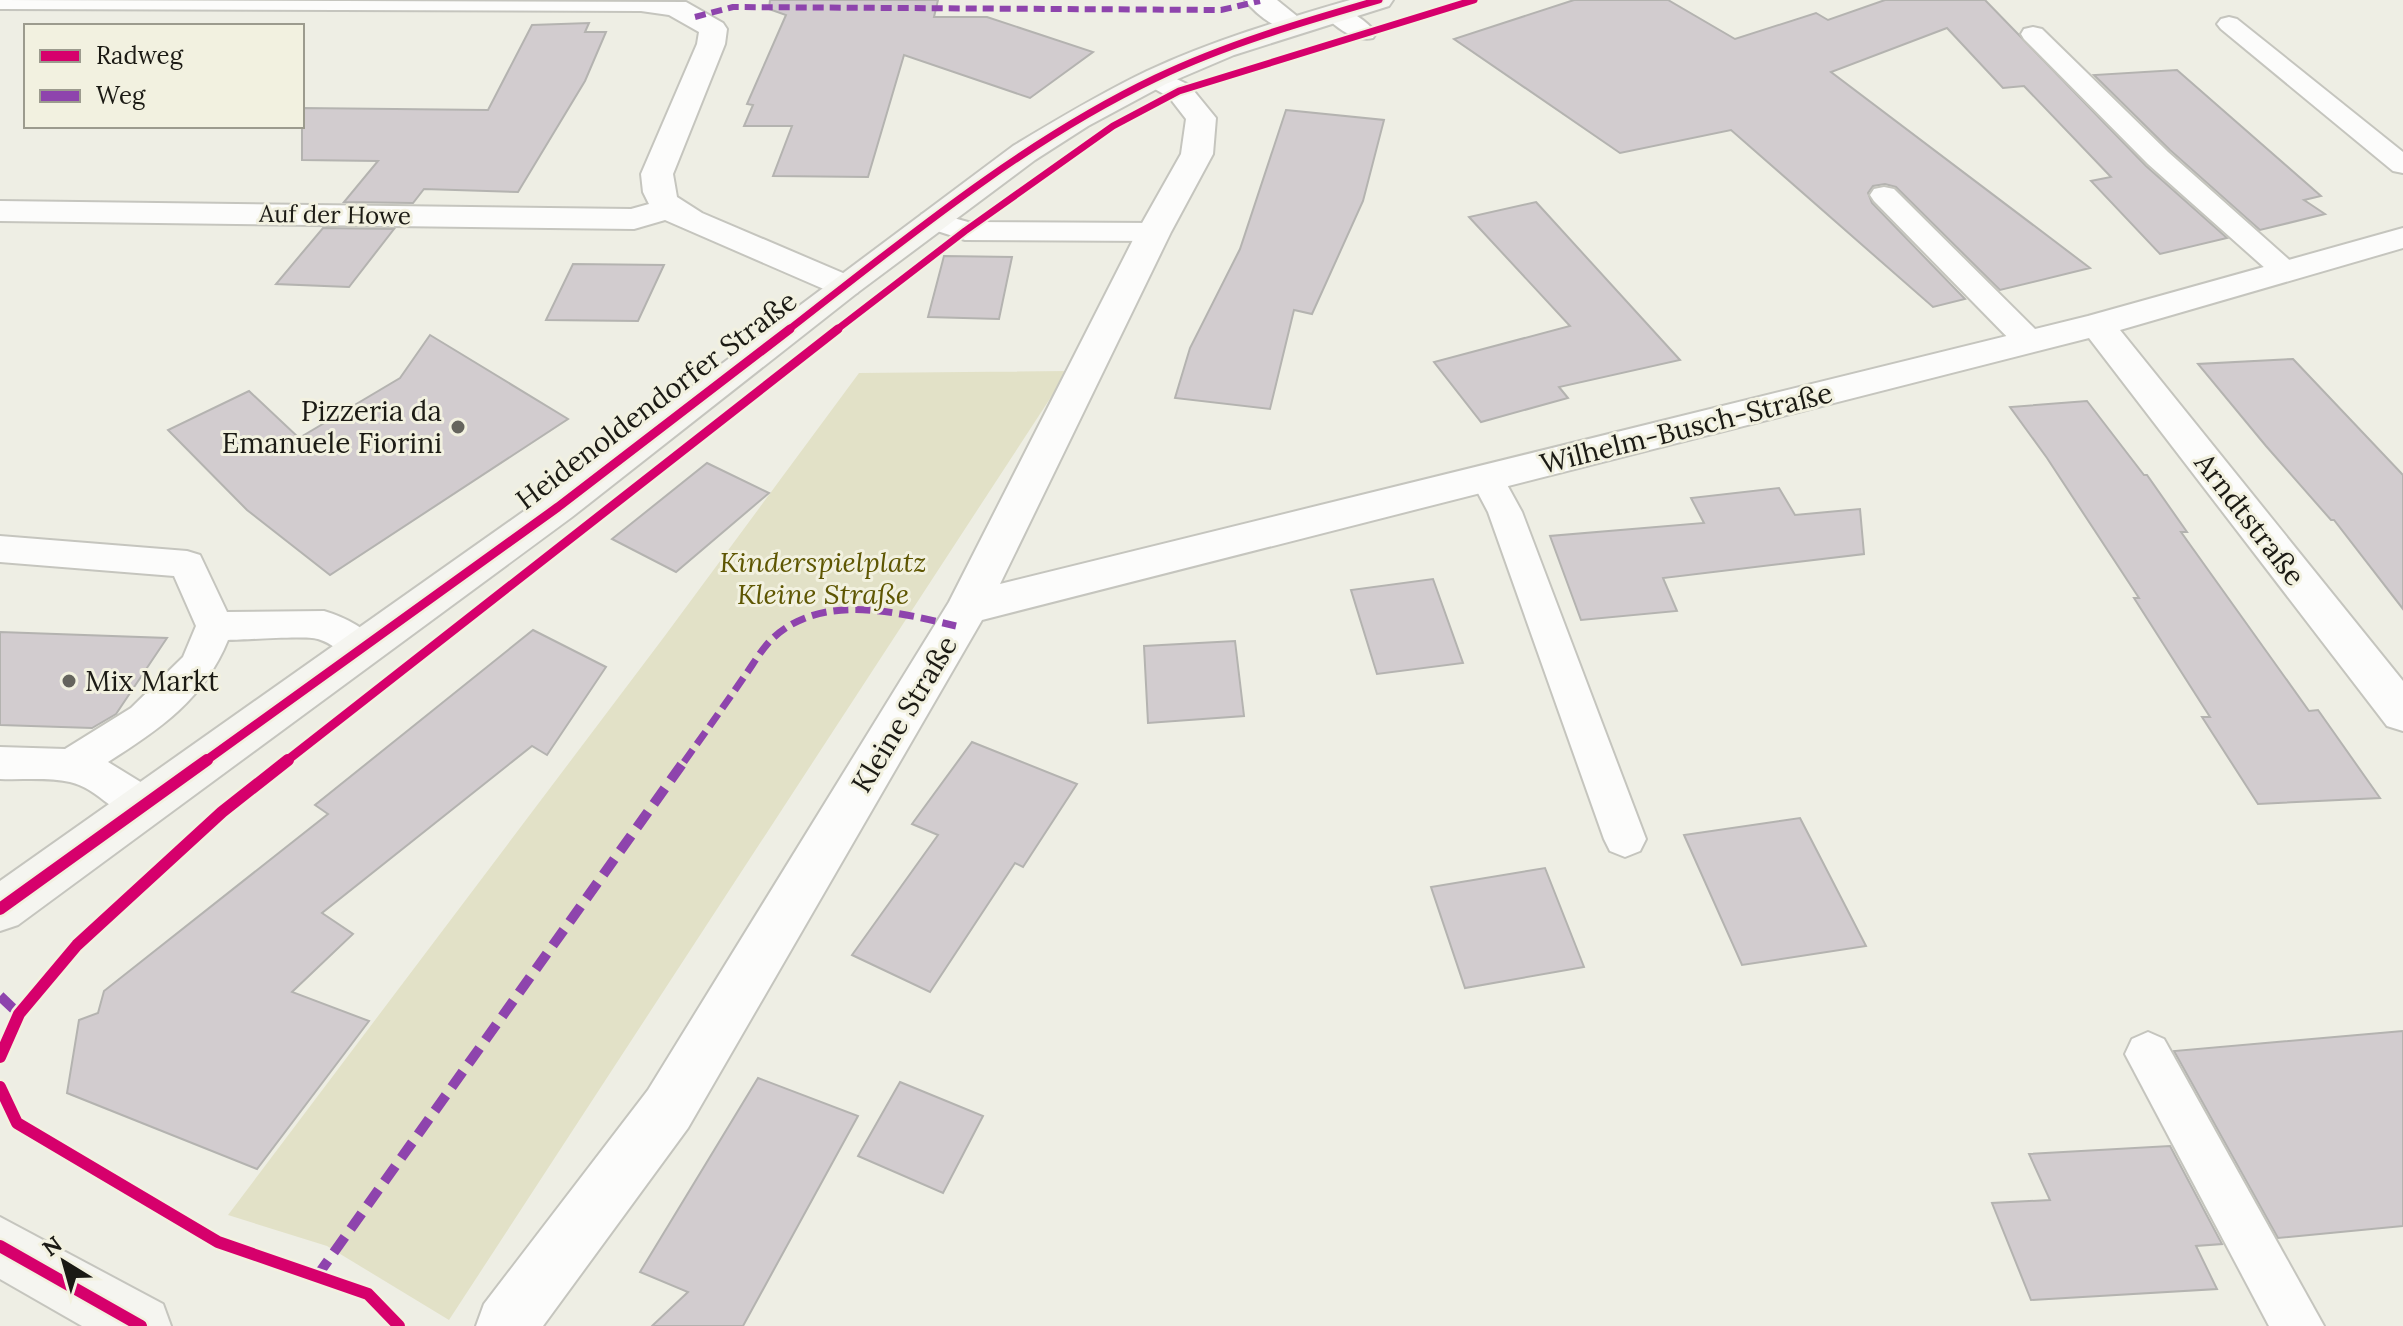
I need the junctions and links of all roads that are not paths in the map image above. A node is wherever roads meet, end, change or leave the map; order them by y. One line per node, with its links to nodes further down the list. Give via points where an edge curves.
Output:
1 (384, 0): 4 (street); 14 (street, via 641,3 676,8 713,29 657,174 658,194)
2 (1259, 0): 7 (street)
3 (1379, 0): 5 (street, Heidenoldendorfer Straße)
4 (0, 1)
5 (1335, 13): 7 (street, Heidenoldendorfer Straße); 8 (lane)
6 (2229, 24): 12 (lane)
7 (1294, 25): 10 (street, Heidenoldendorfer Straße)
8 (1364, 33)
9 (2033, 34): 19 (lane, via 2158,158)
10 (1156, 78): 16 (street, Heidenoldendorfer Straße, via 1024,153); 17 (street, Kleine Straße, via 1179,91 1201,118 1197,154)
11 (2124, 101): 19 (lane)
12 (2403, 165)
13 (1884, 195): 22 (lane)
14 (668, 208): 15 (street, Auf der Howe, via 634,219); 20 (street)
15 (0, 211)
16 (932, 220): 17 (lane, via 965,231); 20 (street, Heidenoldendorfer Straße)
17 (1154, 232): 25 (street, Kleine Straße)
18 (2403, 238): 19 (street, Wilhelm-Busch-Straße)
19 (2291, 268): 21 (street, Wilhelm-Busch-Straße)
20 (845, 286): 27 (street, Heidenoldendorfer Straße, via 558,507)
21 (2097, 325): 22 (street, Wilhelm-Busch-Straße); 28 (street, Arndtstraße)
22 (2030, 342): 23 (street, Wilhelm-Busch-Straße)
23 (1487, 478): 25 (street, Wilhelm-Busch-Straße); 32 (lane, via 1505,512)
24 (0, 549): 26 (lane, via 187,564)
25 (967, 608): 37 (street, Kleine Straße, via 668,1109)
26 (215, 626): 27 (lane, via 324,625); 30 (lane, via 199,665 145,719)
27 (362, 648): 31 (street, Heidenoldendorfer Straße)
28 (2403, 713)
29 (0, 763): 30 (lane)
30 (71, 765): 31 (lane)
31 (145, 806): 33 (street, Heidenoldendorfer Straße)
32 (1625, 839)
33 (0, 909)
34 (2148, 1054): 38 (lane)
35 (0, 1246): 36 (street)
36 (141, 1326)
37 (506, 1326)
38 (2298, 1326)

